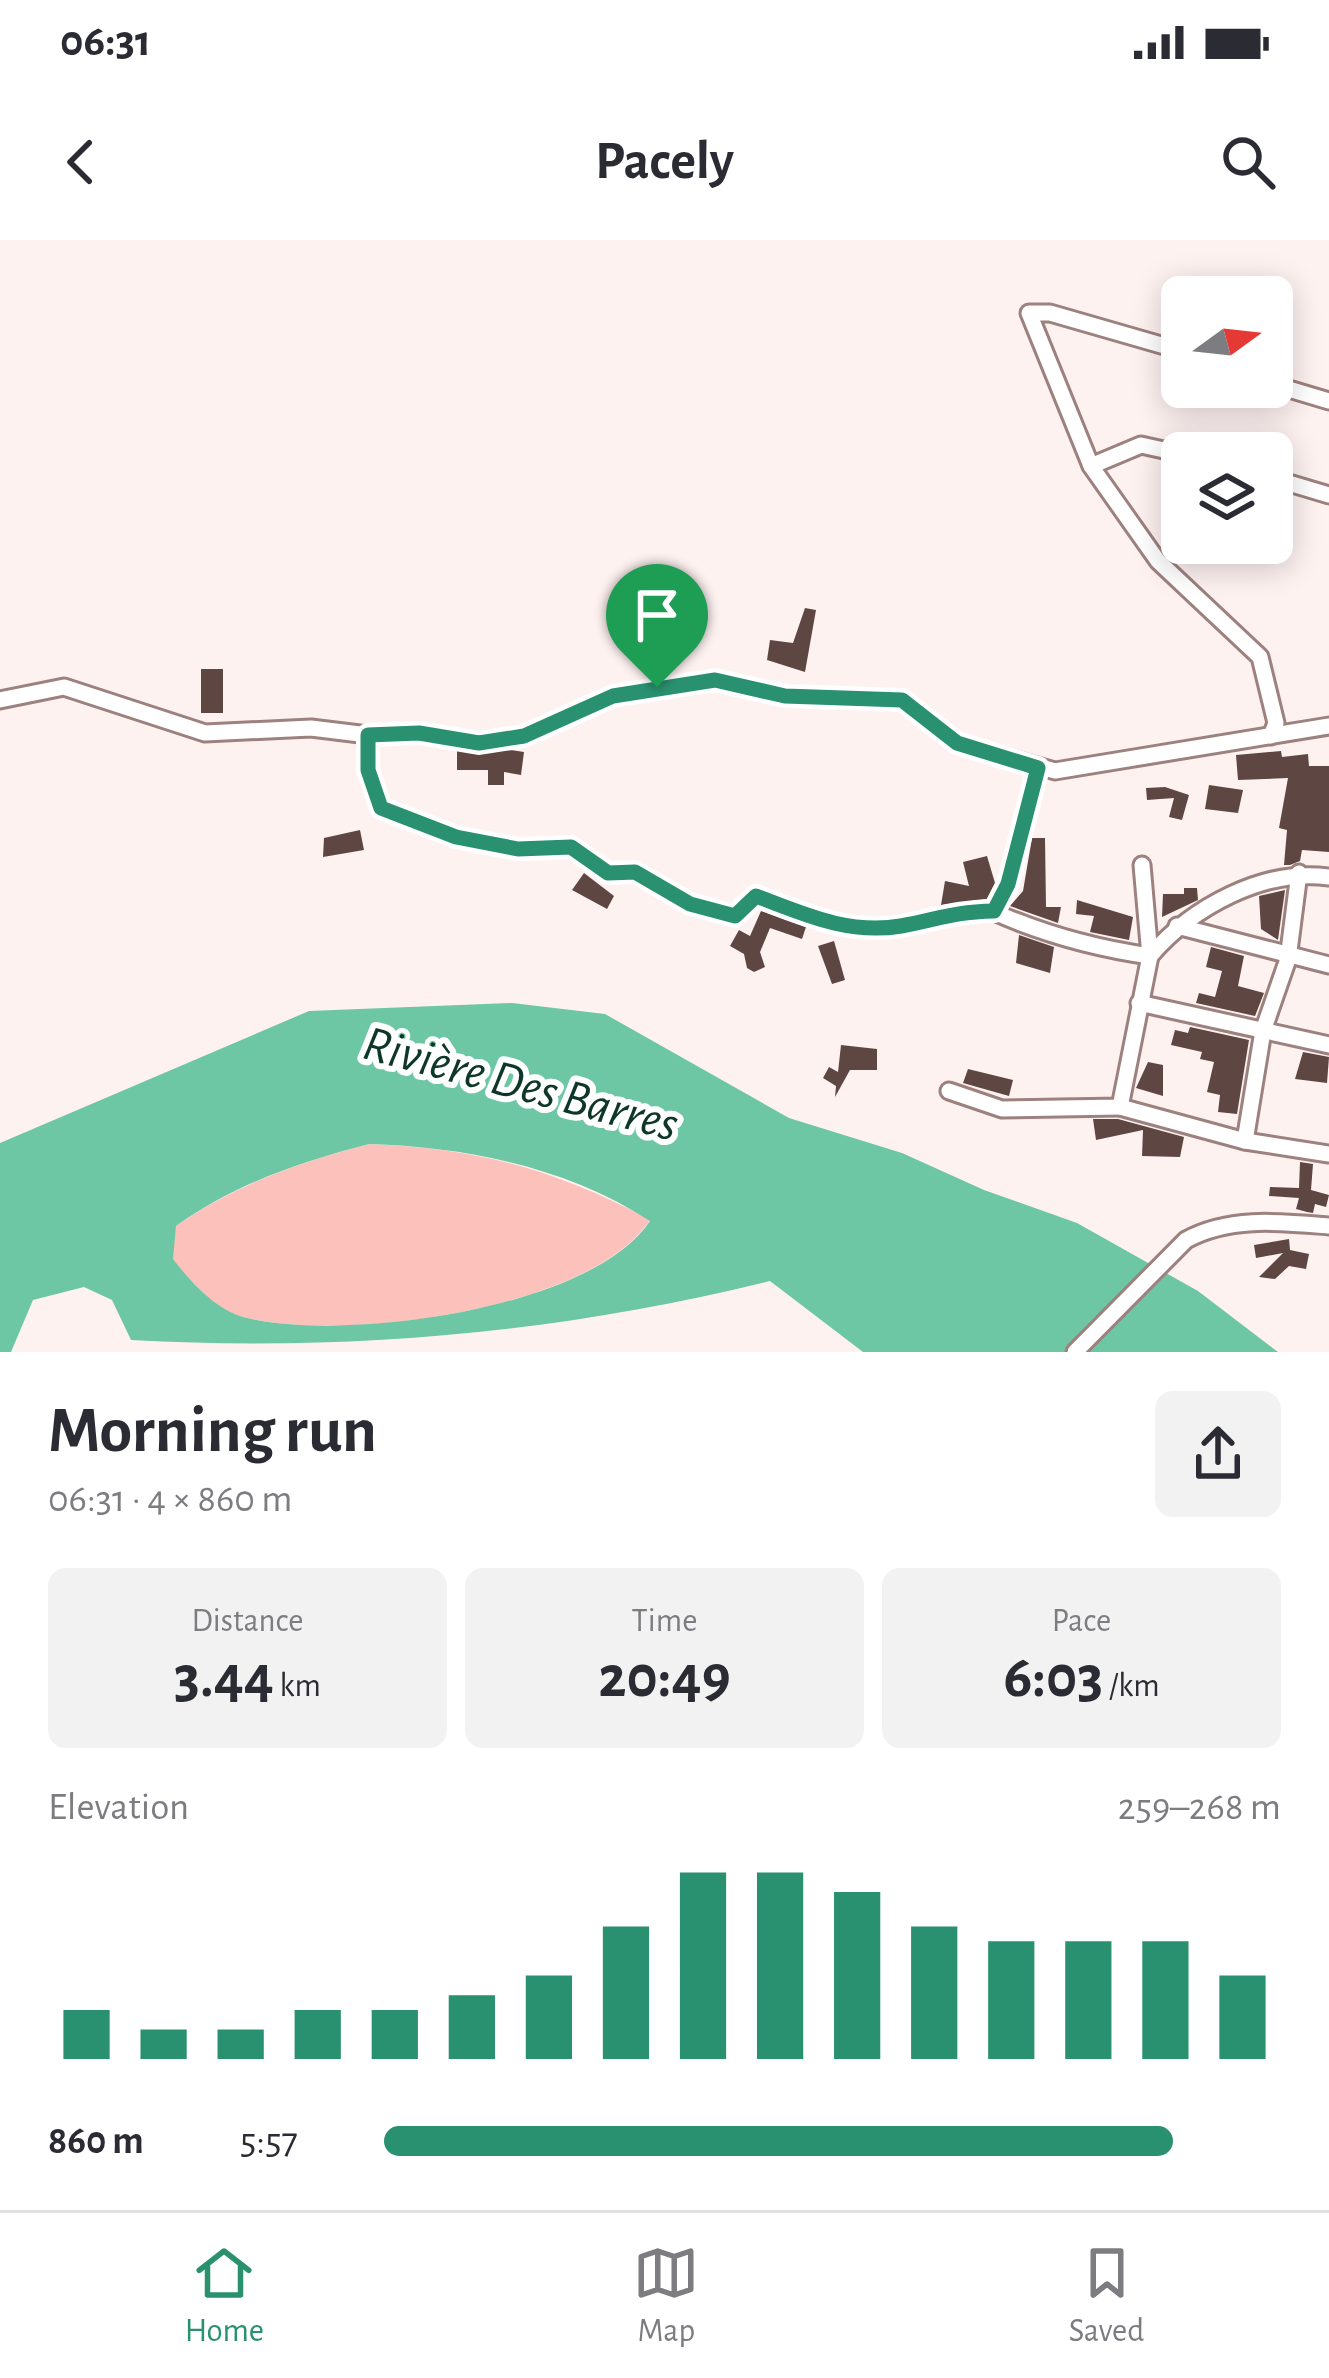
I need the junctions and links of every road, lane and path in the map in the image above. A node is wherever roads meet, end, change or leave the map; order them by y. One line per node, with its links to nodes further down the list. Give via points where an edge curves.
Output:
1 (1161, 345): 5 (street, via 1029,313)
2 (1293, 390): 3 (street)
3 (1329, 400)
4 (1161, 450): 5 (street, via 1141,446)
5 (1090, 466): 11 (street, via 1158,561 1260,657 1276,723)
6 (1293, 484): 7 (street)
7 (1329, 495)
8 (0, 700): 10 (street, via 64,687 205,733 310,728)
9 (1329, 726): 11 (street)
10 (368, 735): 12 (street, via 479,743 524,736 613,696 715,680 785,696 902,700 957,743); 16 (street, via 368,770 381,808 456,837 518,849 571,847 608,873 635,872 718,916 735,916 756,896 850,927)
11 (1270, 736): 12 (street, via 1108,766)
12 (1038, 768): 16 (street)
13 (1142, 865): 18 (street)
14 (1299, 873): 15 (street); 17 (street, via 1277,875); 19 (street)
15 (1329, 877)
16 (994, 911): 18 (street, via 1088,948)
17 (1177, 926): 18 (street); 19 (street)
18 (1150, 956): 21 (street)
19 (1288, 958): 20 (street); 22 (street)
20 (1329, 965)
21 (1139, 1003): 22 (street); 25 (street)
22 (1263, 1031): 23 (street); 26 (street)
23 (1329, 1046)
24 (950, 1091): 25 (street, via 1002,1109)
25 (1120, 1107): 26 (street)
26 (1245, 1141): 27 (street)
27 (1329, 1154)
28 (1329, 1226): 29 (street, via 1226,1225 1196,1234)
29 (1075, 1352)

